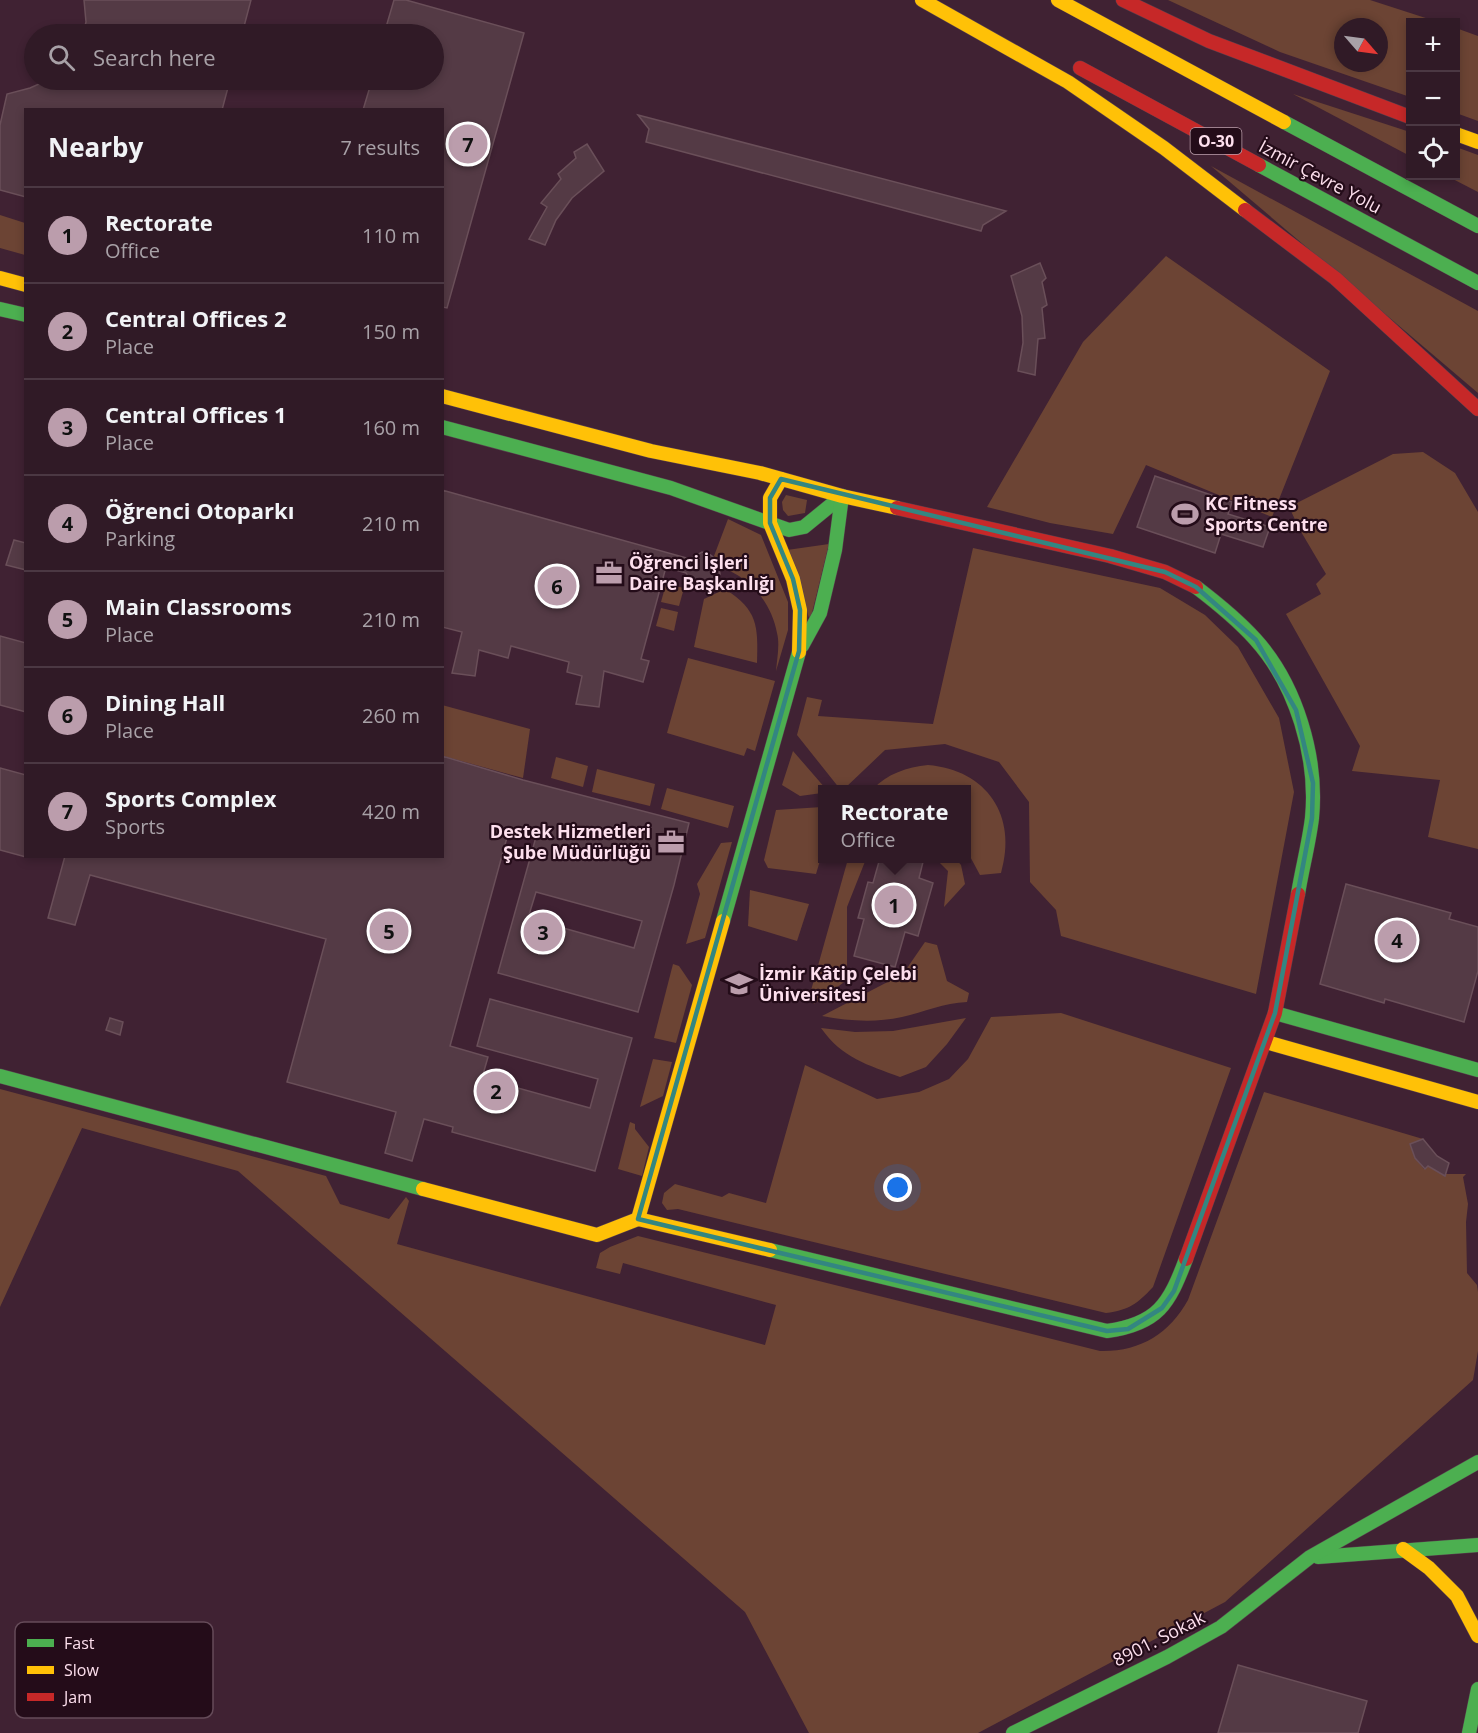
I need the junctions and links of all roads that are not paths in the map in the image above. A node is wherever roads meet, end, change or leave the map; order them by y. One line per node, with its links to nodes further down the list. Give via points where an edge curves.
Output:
1 (921, 0): 15 (main road, via 1068,82 1164,148 1335,278)
2 (1058, 0): 8 (main road, İzmir Çevre Yolu / O-30)
3 (1123, 0): 5 (main road, via 1209,41)
4 (1068, 61): 10 (main road, İzmir Çevre Yolu / O-30)
5 (1406, 115)
6 (1460, 136): 7 (main road)
7 (1478, 142)
8 (1478, 226)
9 (0, 279): 11 (main road)
10 (1478, 283)
11 (24, 285)
12 (0, 309): 13 (main road)
13 (24, 315)
14 (444, 397): 17 (main road, via 651,452)
15 (1478, 409)
16 (444, 428): 19 (main road, via 671,488)
17 (781, 479): 18 (main road); 19 (main road, via 770,498)
18 (843, 496): 19 (main road, via 804,527 789,530); 20 (main road, via 820,613); 21 (main road, via 1110,556 1165,573 1196,587 1256,640 1281,675 1296,710 1313,783 1312,818)
19 (770, 523): 20 (main road, via 793,579 800,610)
20 (800, 651): 26 (main road)
21 (1275, 1013): 22 (main road); 23 (main road)
22 (1266, 1042): 25 (main road); 26 (main road, via 1173,1291 1162,1308 1128,1329 1107,1331)
23 (1478, 1070)
24 (0, 1076): 26 (main road, via 597,1235)
25 (1478, 1101)
26 (638, 1219)
27 (1478, 1462): 30 (main road, 8901. Sokak)
28 (1478, 1545): 29 (main road)
29 (1403, 1550): 30 (main road); 31 (main road, via 1429,1568 1457,1596)
30 (1310, 1557): 33 (main road, 8901. Sokak, via 1221,1627)
31 (1478, 1636)
32 (1478, 1689): 34 (main road)
33 (1012, 1733)
34 (1469, 1733)

